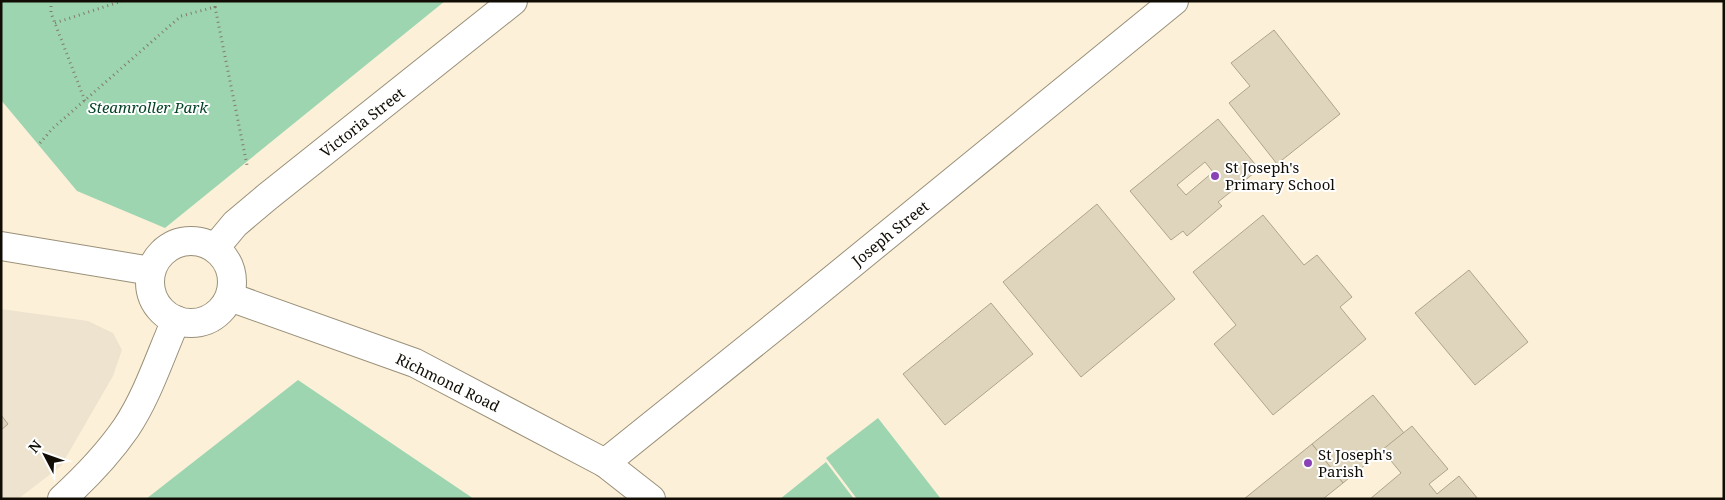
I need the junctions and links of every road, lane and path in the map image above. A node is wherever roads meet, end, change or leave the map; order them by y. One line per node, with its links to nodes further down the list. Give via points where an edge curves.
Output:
1 (51, 1): 7 (path)
2 (122, 1): 7 (path)
3 (215, 1): 6 (path)
4 (513, 1): 12 (street, Victoria Street, via 261,202 235,224)
5 (1174, 1): 16 (street, Joseph Street)
6 (215, 8): 8 (path, via 181,16); 10 (path)
7 (55, 23): 8 (path)
8 (85, 100): 9 (path)
9 (40, 143)
10 (248, 164)
11 (1, 246): 13 (street)
12 (215, 248): 13 (street, via 190,240 177,243 156,259); 14 (street, via 231,270)
13 (151, 271): 15 (street, via 152,295 157,306)
14 (230, 297): 15 (street, via 213,317 201,322); 16 (street, Richmond Road, via 415,363)
15 (176, 320): 17 (street, via 142,400 126,428)
16 (605, 463): 18 (street, Richmond Road)
17 (62, 499)
18 (650, 499)

